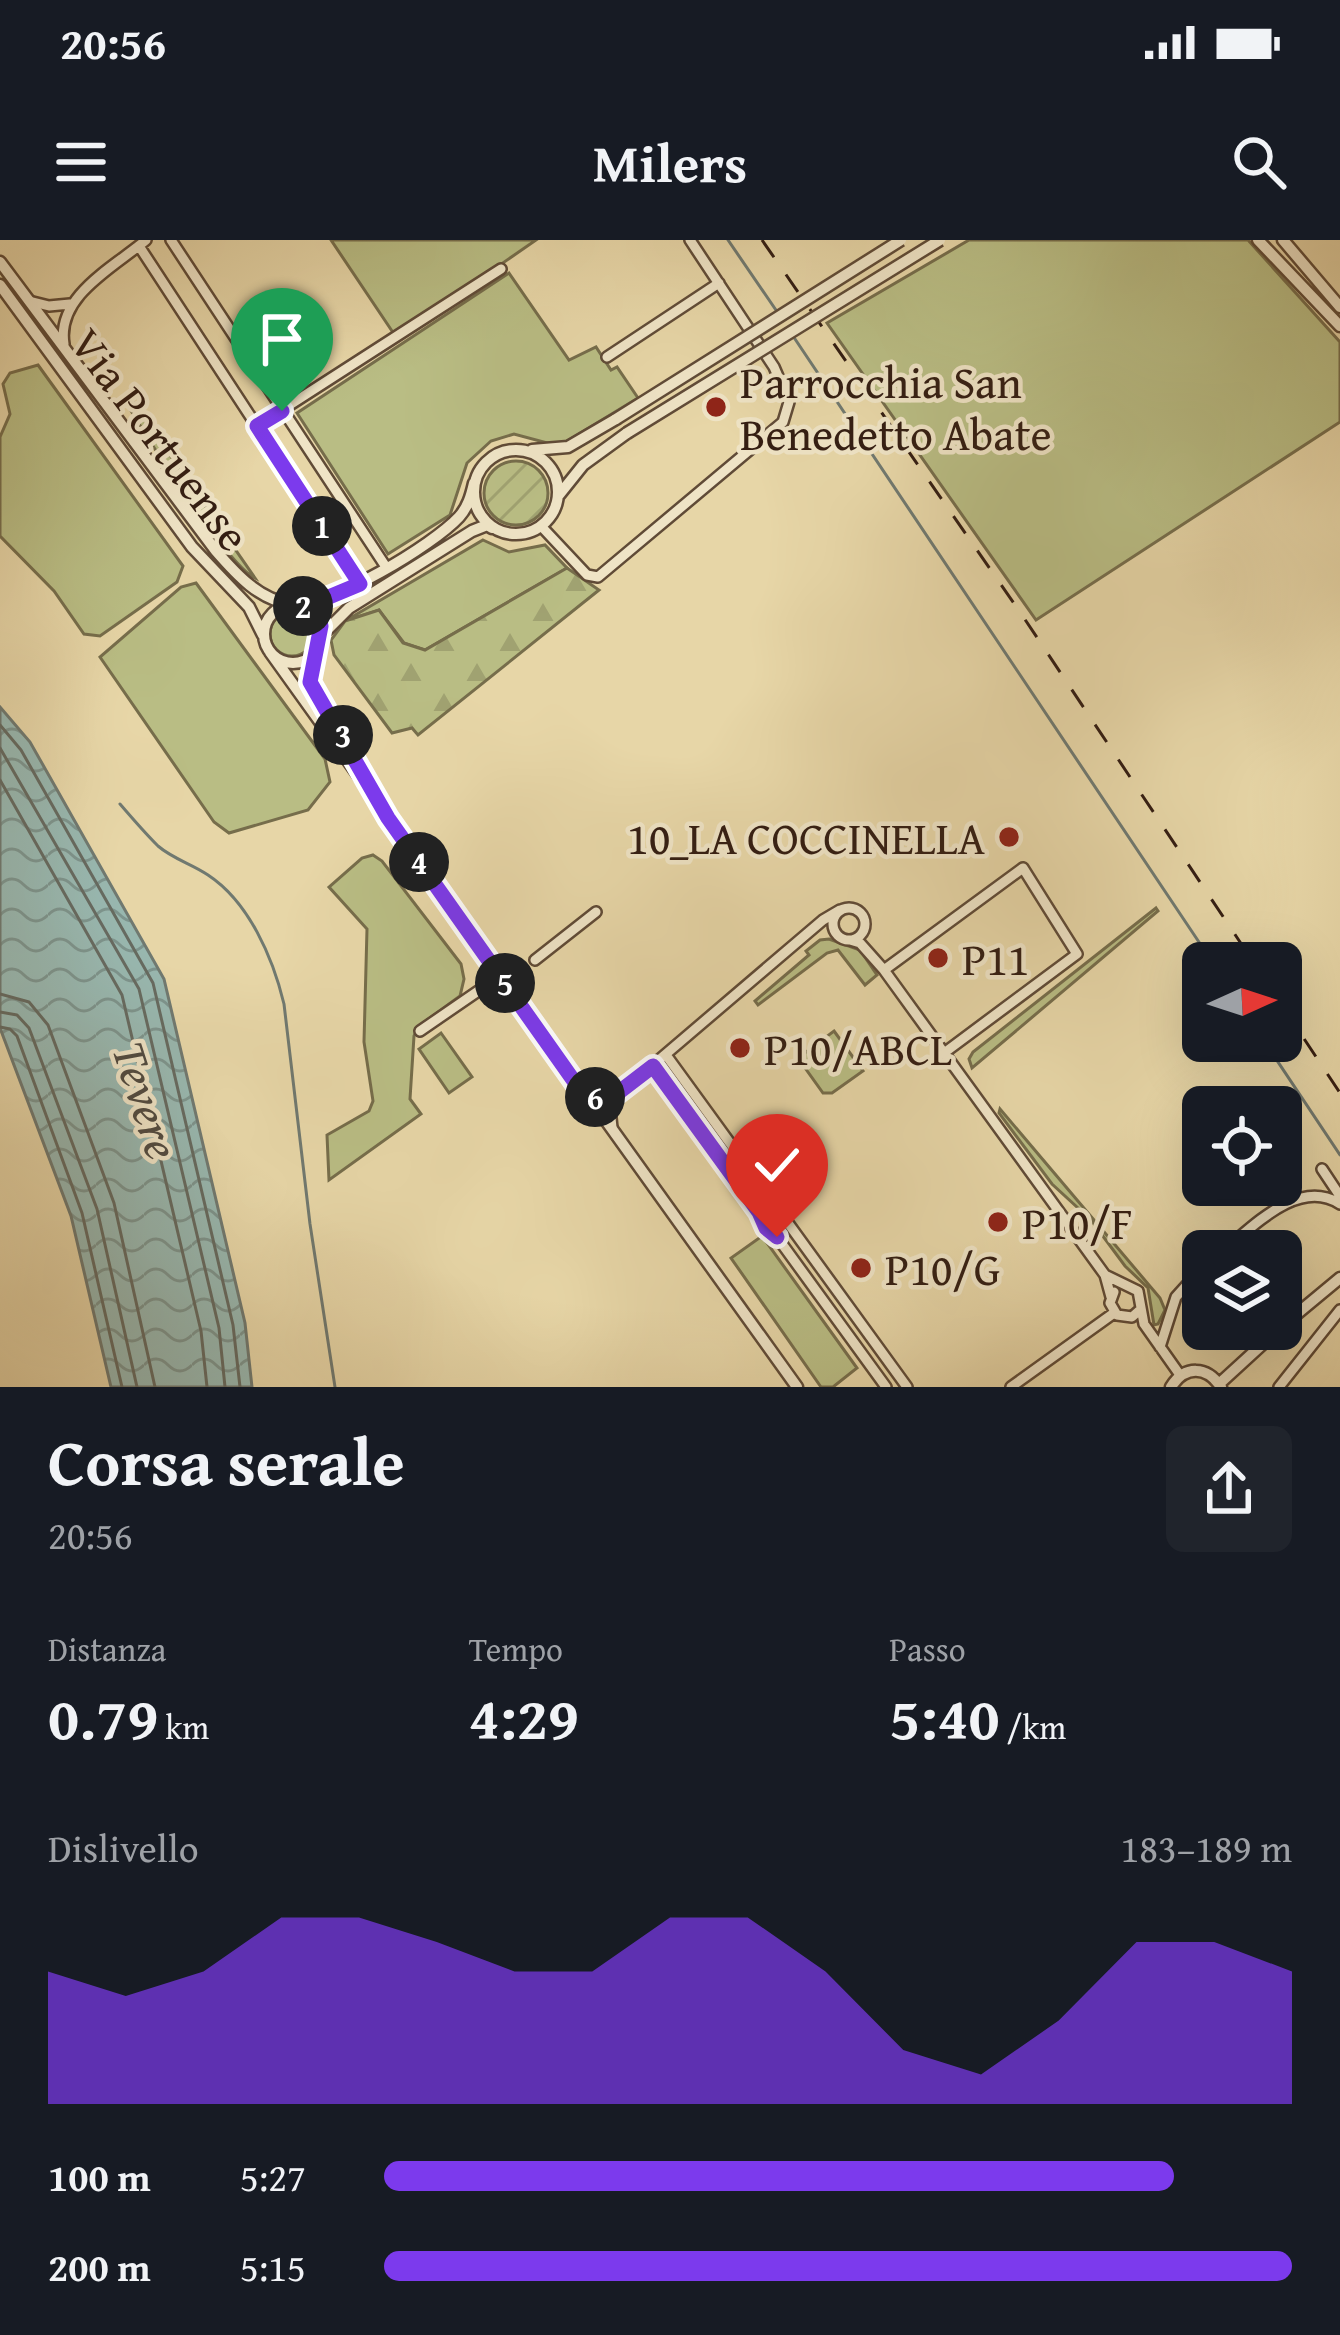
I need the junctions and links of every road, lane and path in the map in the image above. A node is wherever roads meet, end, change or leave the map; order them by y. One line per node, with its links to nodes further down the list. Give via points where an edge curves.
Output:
1 (171, 240): 12 (street)
2 (690, 240): 10 (street)
3 (901, 240): 22 (street, bridge, via 568,447)
4 (940, 240): 24 (street, bridge, via 626,433)
5 (1258, 240): 17 (street)
6 (1283, 240): 15 (street)
7 (142, 243): 14 (street); 16 (street)
8 (0, 262): 13 (street, Via Portuense)
9 (501, 269): 20 (street)
10 (719, 283): 19 (street); 25 (street, via 774,367 789,402 783,422 598,578)
11 (0, 285): 30 (street, Via Portuense)
12 (208, 298): 16 (street); 20 (street)
13 (29, 302): 14 (street); 18 (street, Via Portuense)
14 (70, 304): 18 (street)
15 (1340, 307)
16 (184, 314): 21 (street)
17 (1340, 326)
18 (65, 350): 29 (street, Via Portuense, via 226,563 256,590)
19 (607, 357)
20 (282, 411): 21 (street); 27 (street)
21 (257, 426): 28 (street)
22 (519, 450): 23 (street, via 496,455); 24 (street, via 543,460)
23 (474, 483): 26 (street, via 476,508); 27 (street, via 456,521)
24 (558, 496): 25 (street)
25 (541, 526): 26 (street, via 517,535)
26 (492, 528): 31 (street, via 472,531 349,608)
27 (386, 567): 28 (street)
28 (360, 584): 29 (street)
29 (294, 604): 30 (street, via 268,617); 31 (street, via 317,618)
30 (263, 635): 33 (street)
31 (322, 635): 32 (street)
32 (317, 650): 33 (street, via 294,663); 34 (street, via 310,682)
33 (270, 652): 34 (street)
34 (388, 818): 43 (street)
35 (840, 910): 37 (street, via 859,911); 38 (street); 39 (street, via 833,924)
36 (596, 912): 41 (street)
37 (864, 930): 39 (street); 40 (street)
38 (805, 937): 39 (street); 46 (street)
39 (845, 938): 40 (street)
40 (873, 954): 42 (street)
41 (535, 960)
42 (884, 970): 45 (street); 45 (street, via 1023,868 1077,954)
43 (500, 976): 44 (street); 48 (street)
44 (420, 1031)
45 (944, 1053): 58 (street)
46 (666, 1055): 47 (street); 53 (street)
47 (653, 1066): 49 (street); 54 (street)
48 (581, 1091): 49 (street, via 605,1099); 50 (street)
49 (619, 1094): 50 (street, via 610,1108)
50 (616, 1139): 73 (street)
51 (1322, 1169): 52 (street)
52 (1340, 1200): 56 (street, via 1296,1198)
53 (779, 1212): 54 (street); 55 (street)
54 (763, 1220): 57 (street)
55 (787, 1222): 57 (street); 75 (street)
56 (1249, 1230)
57 (770, 1232): 74 (street)
58 (1105, 1274): 61 (street); 62 (street)
59 (1340, 1277): 64 (street)
60 (1182, 1286): 69 (street)
61 (1123, 1287): 62 (street); 63 (street, via 1138,1292)
62 (1111, 1297): 66 (street)
63 (1141, 1309): 67 (street); 68 (street)
64 (1302, 1309)
65 (1340, 1310): 78 (street)
66 (1114, 1313): 67 (street); 76 (street)
67 (1127, 1318): 68 (street)
68 (1148, 1331): 69 (street)
69 (1160, 1347): 71 (street)
70 (1257, 1350): 72 (street)
71 (1180, 1375): 72 (street, via 1197,1370); 77 (street)
72 (1220, 1385)
73 (797, 1387)
74 (886, 1387)
75 (907, 1387)
76 (1011, 1387)
77 (1171, 1387)
78 (1279, 1387)

